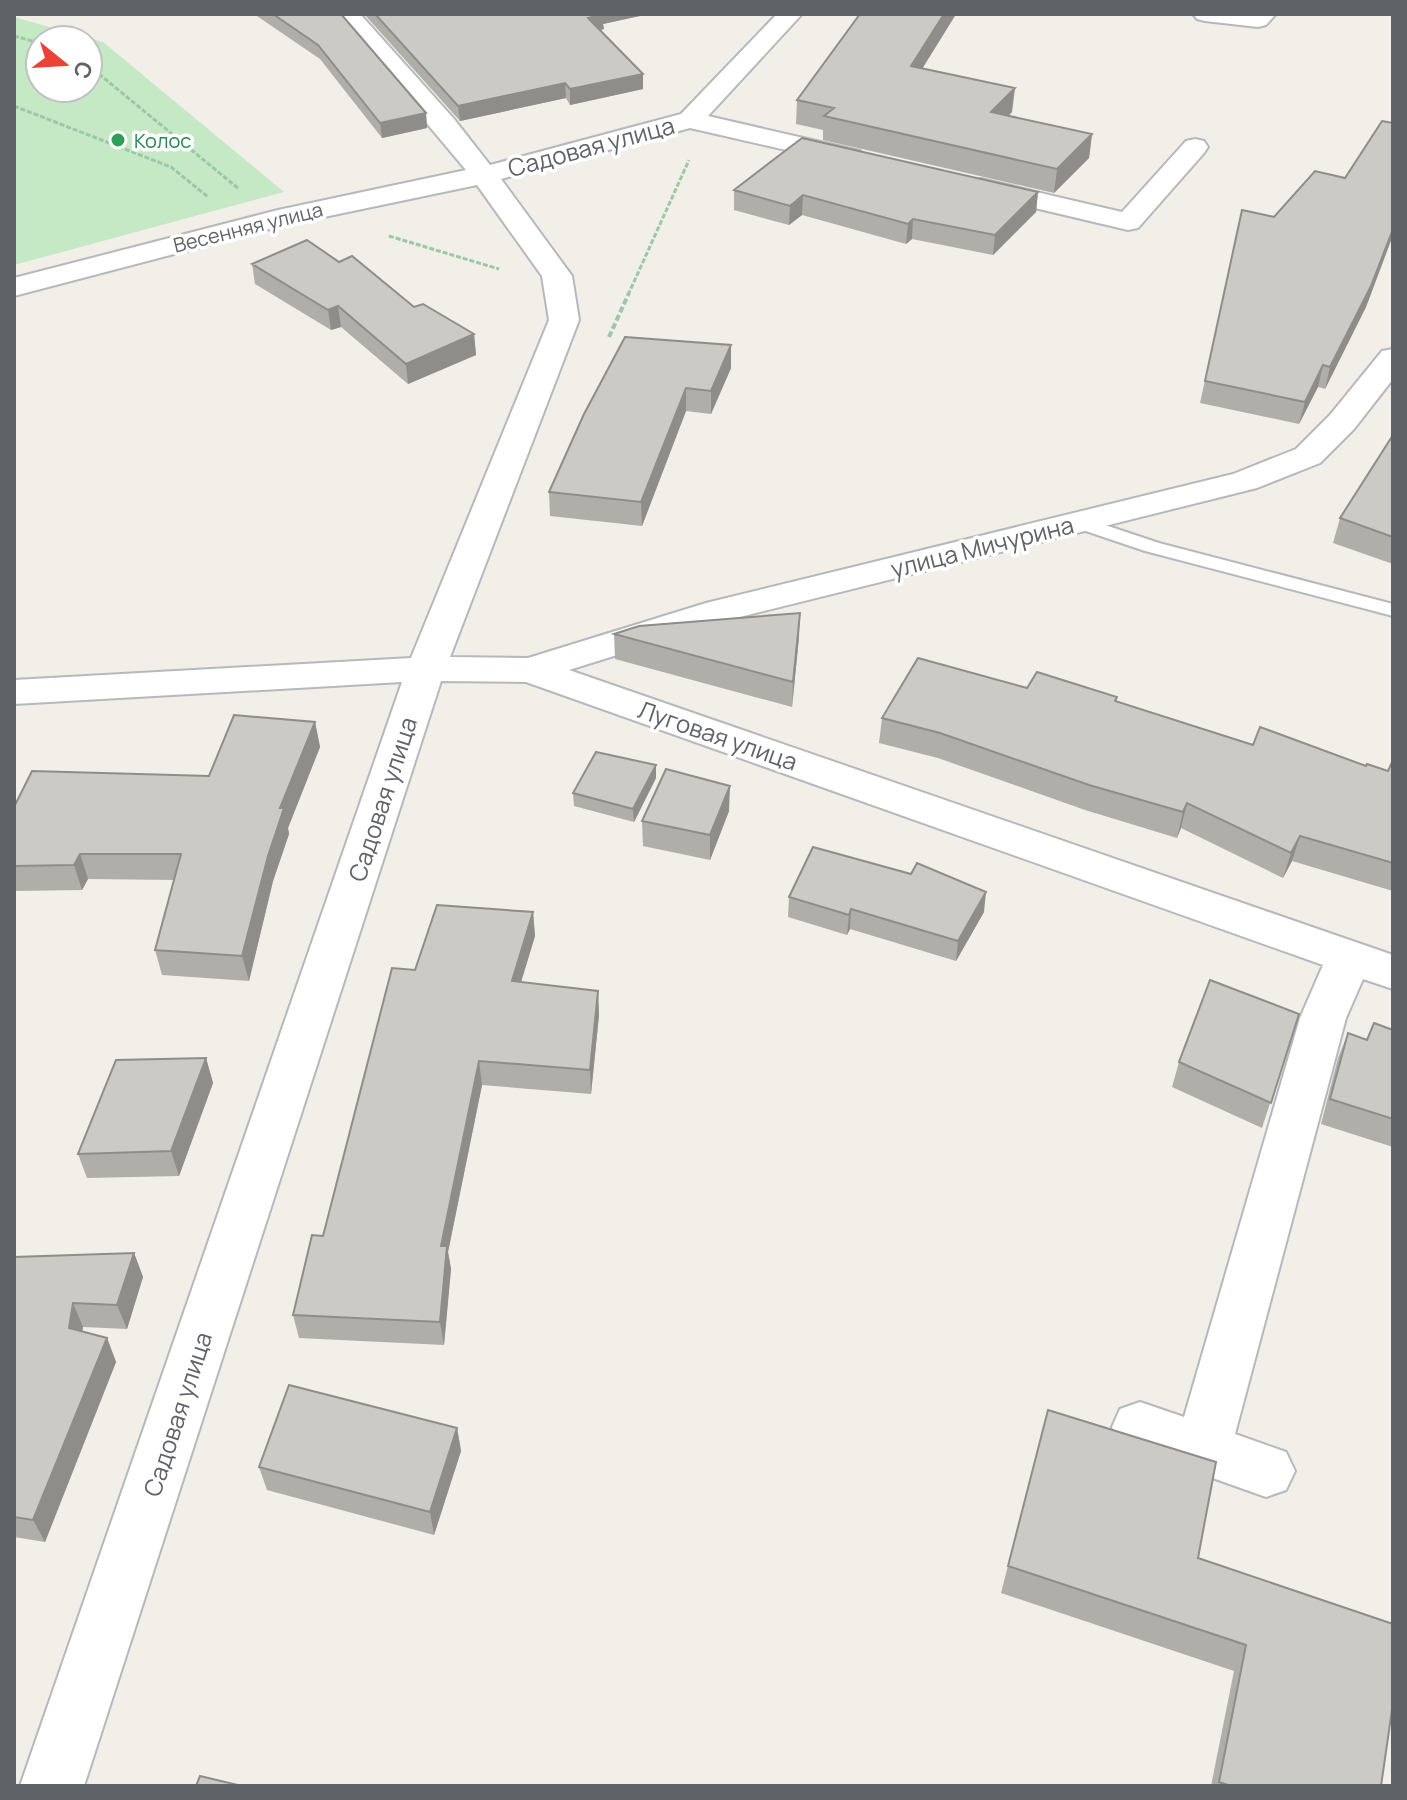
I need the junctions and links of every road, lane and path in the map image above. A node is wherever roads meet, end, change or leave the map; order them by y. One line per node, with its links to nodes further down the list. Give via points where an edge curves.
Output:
1 (349, 14): 10 (street)
2 (790, 14): 7 (street, Садовая улица)
3 (1205, 14): 4 (street, via 1258,20)
4 (1264, 14)
5 (104, 78): 12 (path)
6 (14, 106): 13 (path, via 171,167)
7 (702, 122): 9 (street); 10 (street, Садовая улица); 15 (path)
8 (1195, 147): 11 (street, via 1128,222)
9 (882, 165)
10 (484, 175): 14 (street, Весенняя улица, via 278,218); 19 (street, Садовая улица, via 557,276 564,320)
11 (959, 182)
12 (245, 195)
13 (216, 203)
14 (14, 287)
15 (604, 347)
16 (1393, 358): 17 (street, улица Мичурина, via 1308,456 1245,481)
17 (1078, 522): 18 (lane, via 1152,547); 20 (street, улица Мичурина, via 719,611)
18 (1393, 610)
19 (426, 669): 20 (street, Луговая улица); 21 (street, Луговая улица); 26 (street, Садовая улица)
20 (530, 670): 22 (street, Луговая улица)
21 (14, 692)
22 (1371, 964): 24 (street, via 1323,1018)
23 (1140, 1427): 24 (street)
24 (1203, 1449): 25 (street)
25 (1266, 1471)
26 (52, 1786)

